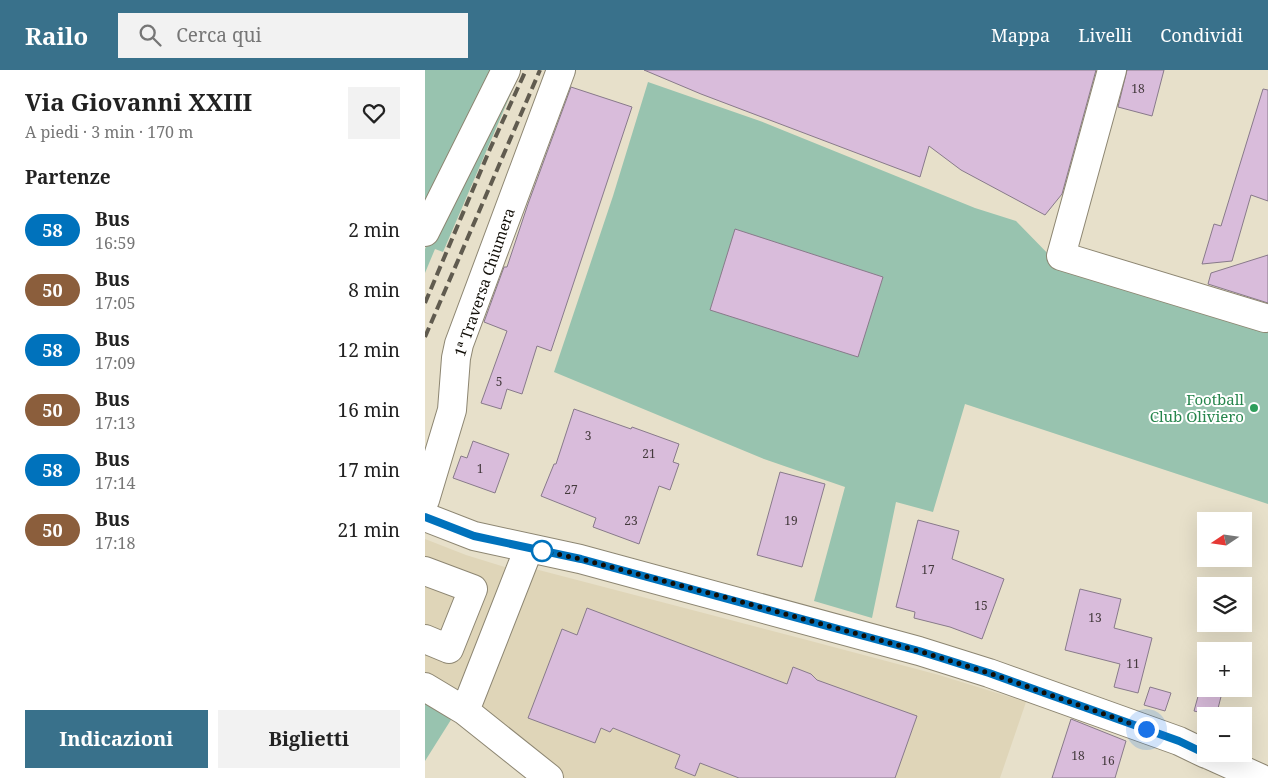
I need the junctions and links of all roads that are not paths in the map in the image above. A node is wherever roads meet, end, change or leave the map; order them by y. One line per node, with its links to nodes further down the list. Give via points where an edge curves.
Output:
1 (506, 70): 4 (street)
2 (561, 70): 6 (street, 1ª Traversa Chiumera, via 459,344 452,410)
3 (1112, 70): 5 (street, via 1061,256)
4 (425, 232)
5 (1265, 318)
6 (425, 500)
7 (425, 517): 8 (street, via 474,536)
8 (529, 548): 12 (street); 13 (street, via 581,559 919,651 1006,679)
9 (425, 570): 10 (street, via 473,589 449,649)
10 (425, 639)
11 (425, 688): 12 (street)
12 (465, 711): 15 (street)
13 (1197, 749)
14 (1225, 762): 16 (street)
15 (549, 778)
16 (1260, 778)

